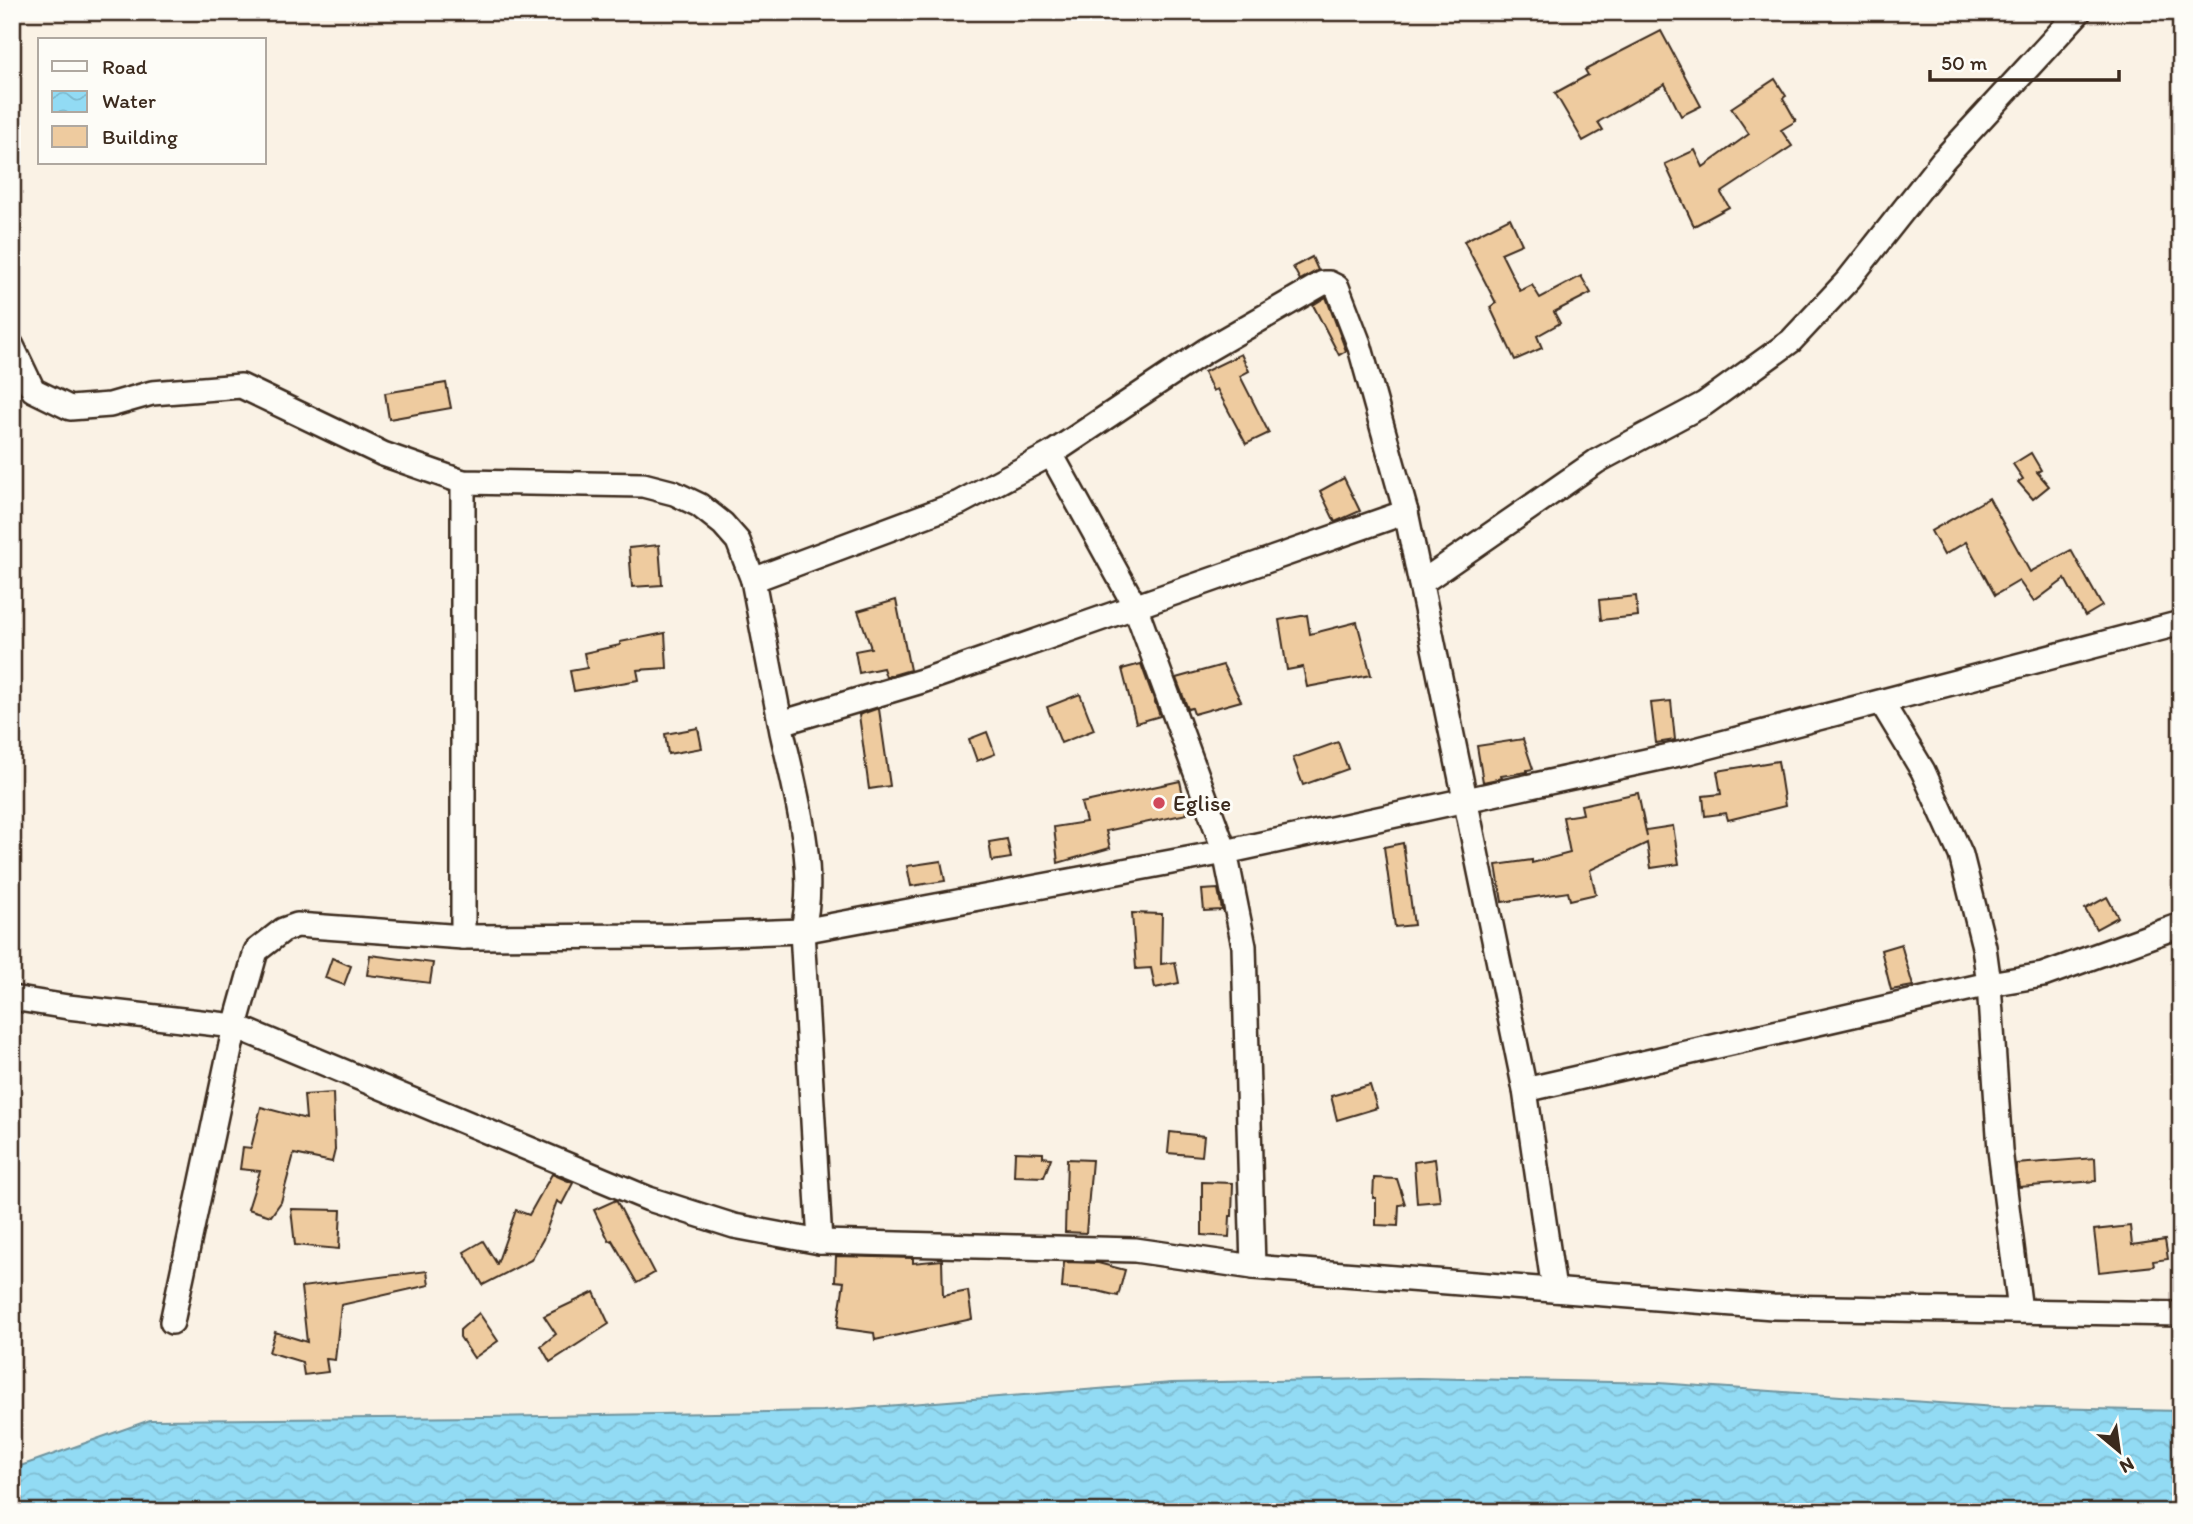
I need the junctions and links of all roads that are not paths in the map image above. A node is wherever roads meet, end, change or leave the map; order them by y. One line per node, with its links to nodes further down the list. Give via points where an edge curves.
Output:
1 (2079, 12): 7 (street, via 1943,160 1849,279 1791,341 1704,404 1597,461)
2 (12, 346): 4 (street, via 33,390 70,408 110,405 152,393 241,386 383,454)
3 (1051, 454): 5 (street, via 1205,351 1329,283 1337,287 1359,344); 6 (street, via 959,503); 8 (street)
4 (463, 482): 6 (street, via 643,485 674,493 723,524 738,541); 16 (street)
5 (1406, 512): 7 (street); 8 (street)
6 (753, 580): 11 (street)
7 (1421, 583): 12 (street)
8 (1135, 606): 11 (street, via 922,681); 13 (street)
9 (2181, 622): 10 (street)
10 (1882, 703): 12 (street, via 1688,752); 17 (street, via 1923,771 1961,855)
11 (781, 723): 15 (street, via 804,833 808,890)
12 (1466, 799): 13 (street); 20 (street)
13 (1225, 852): 15 (street); 22 (street, via 1244,946)
14 (2181, 925): 17 (street, via 2043,975)
15 (803, 931): 16 (street); 21 (street)
16 (463, 937): 19 (street, via 297,925 283,930 256,951)
17 (1989, 984): 20 (street); 24 (street, via 2000,1150)
18 (12, 998): 19 (street)
19 (236, 1026): 21 (street, via 649,1199 734,1226); 26 (street)
20 (1525, 1090): 23 (street)
21 (820, 1242): 22 (street, via 1135,1250)
22 (1253, 1267): 23 (street)
23 (1554, 1290): 24 (street, via 1773,1307)
24 (2020, 1311): 25 (street)
25 (2181, 1314)
26 (172, 1322)

